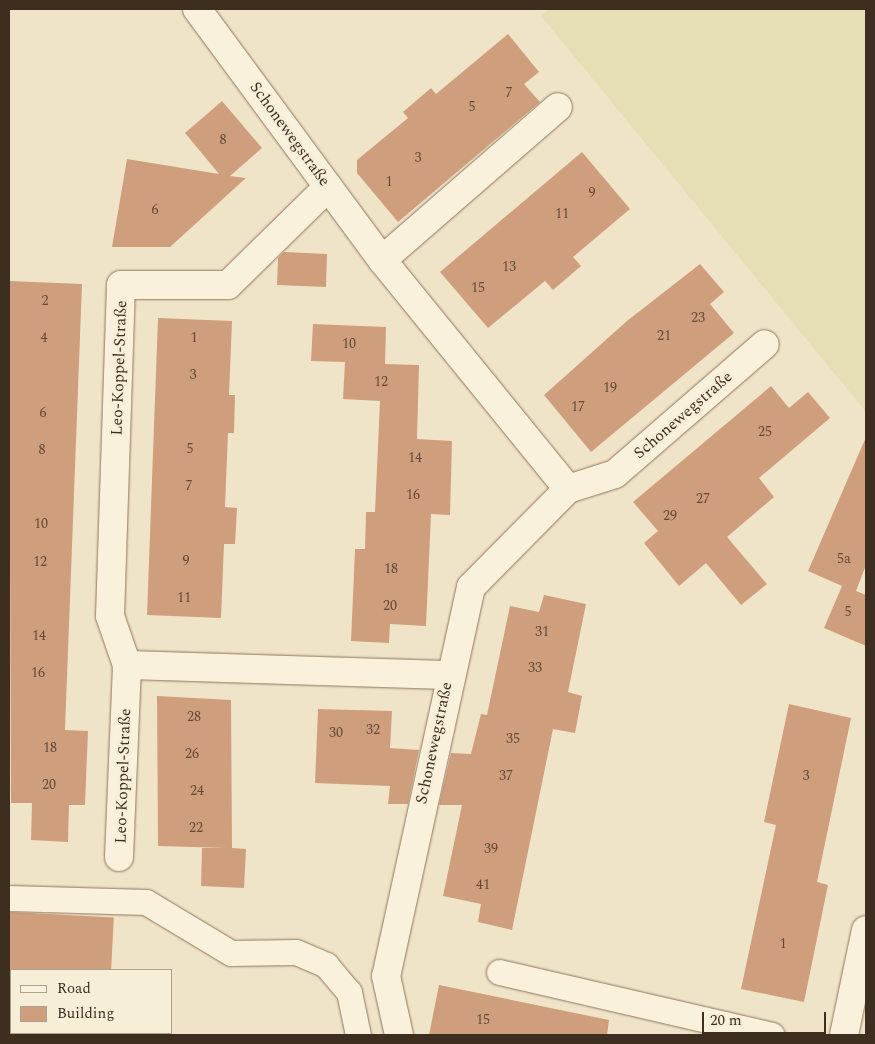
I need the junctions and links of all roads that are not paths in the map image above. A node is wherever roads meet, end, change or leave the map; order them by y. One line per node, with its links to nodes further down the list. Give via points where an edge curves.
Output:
1 (197, 9): 3 (street, Schonewegstraße)
2 (558, 107): 4 (street)
3 (328, 187): 4 (street, Schonewegstraße); 7 (street, Leo-Koppel-Straße, via 228,285 122,285 110,616)
4 (382, 260): 6 (street, Schonewegstraße)
5 (765, 344): 6 (street, Schonewegstraße, via 615,474)
6 (568, 489): 8 (street, Schonewegstraße, via 471,587)
7 (127, 665): 8 (street); 9 (street, Leo-Koppel-Straße)
8 (448, 675): 14 (street, Schonewegstraße, via 386,976)
9 (119, 857)
10 (9, 898): 13 (lane, via 146,902 230,953 296,952 326,965 349,992)
11 (866, 930): 16 (street)
12 (499, 972): 15 (lane)
13 (358, 1035)
14 (399, 1035)
15 (772, 1035)
16 (844, 1035)

